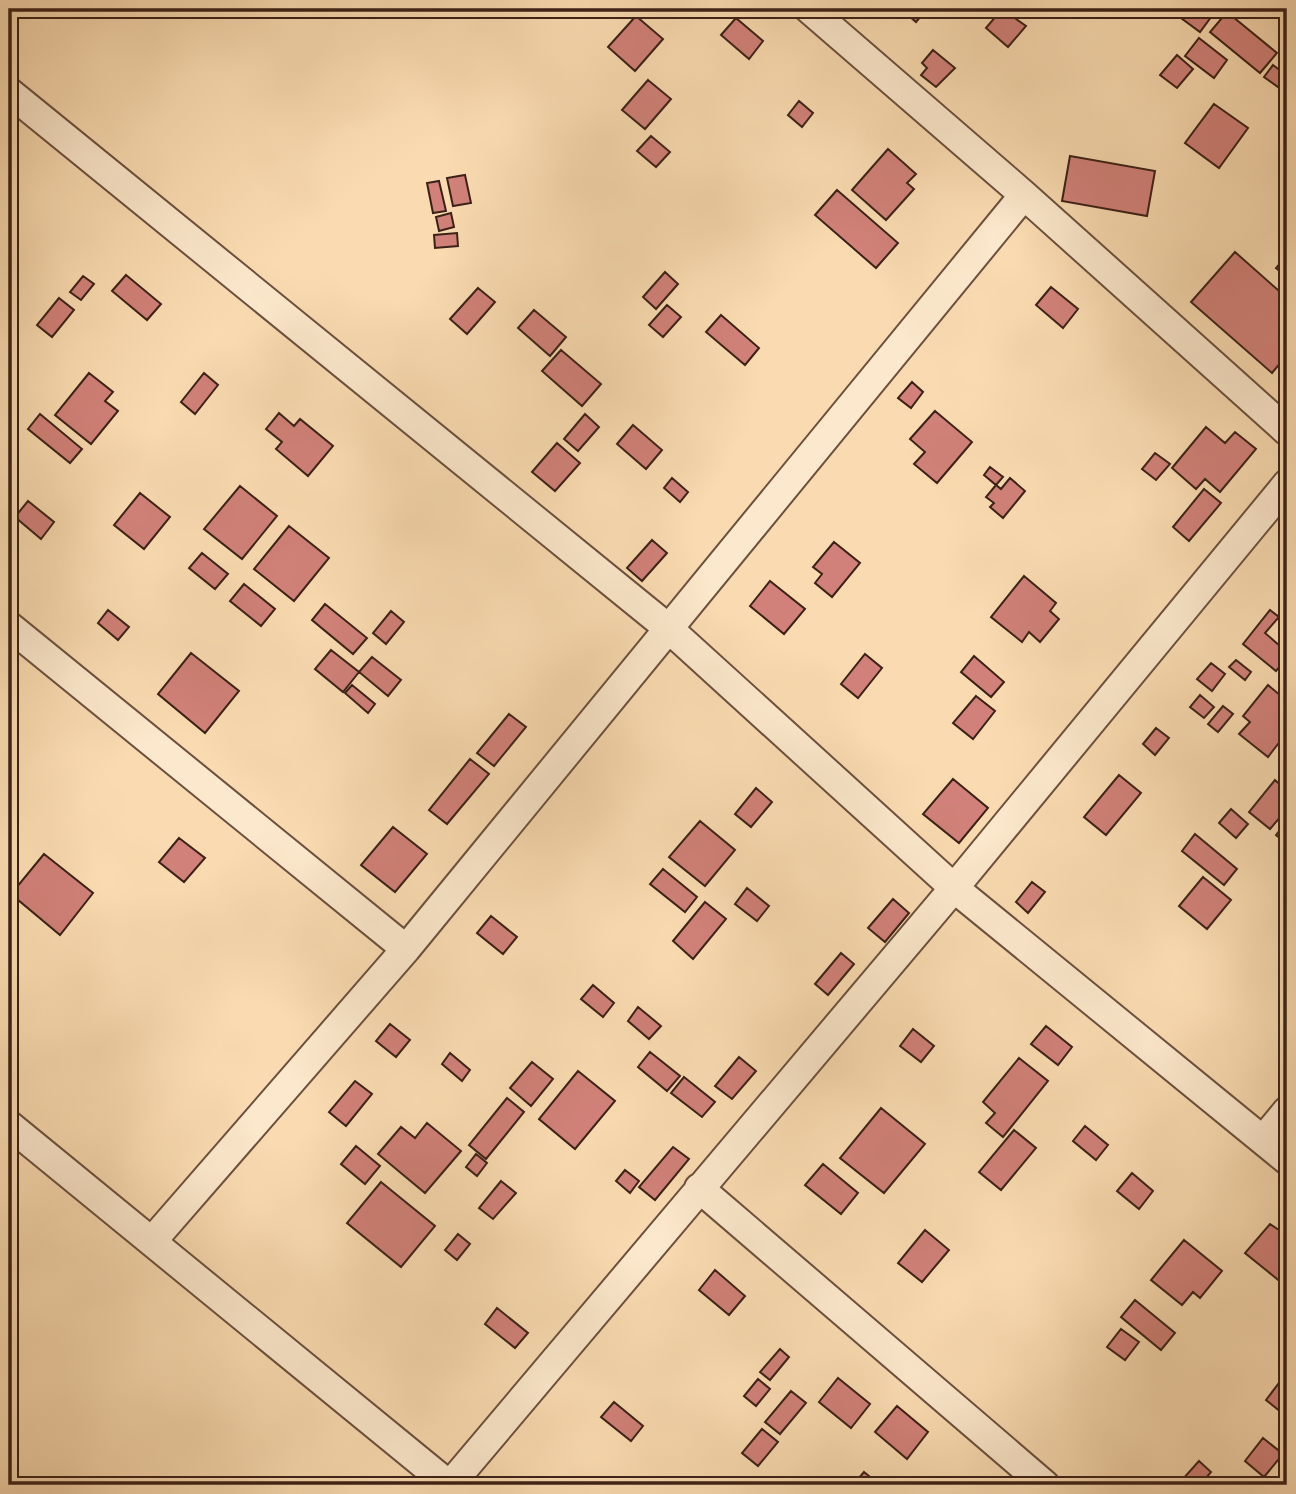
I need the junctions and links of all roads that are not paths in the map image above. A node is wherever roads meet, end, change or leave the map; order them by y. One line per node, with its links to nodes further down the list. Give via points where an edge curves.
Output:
1 (809, 9): 3 (street)
2 (9, 92): 7 (street)
3 (1024, 195): 4 (street); 7 (street)
4 (1287, 431)
5 (1287, 484): 8 (street)
6 (9, 626): 9 (street)
7 (668, 628): 8 (street); 9 (street)
8 (954, 888): 12 (street); 14 (street)
9 (406, 949): 15 (street)
10 (1287, 1111): 12 (street)
11 (9, 1125): 15 (street)
12 (1263, 1140): 13 (street)
13 (1287, 1160)
14 (699, 1188): 16 (street); 17 (street)
15 (153, 1240): 16 (street)
16 (449, 1485)
17 (1045, 1485)

